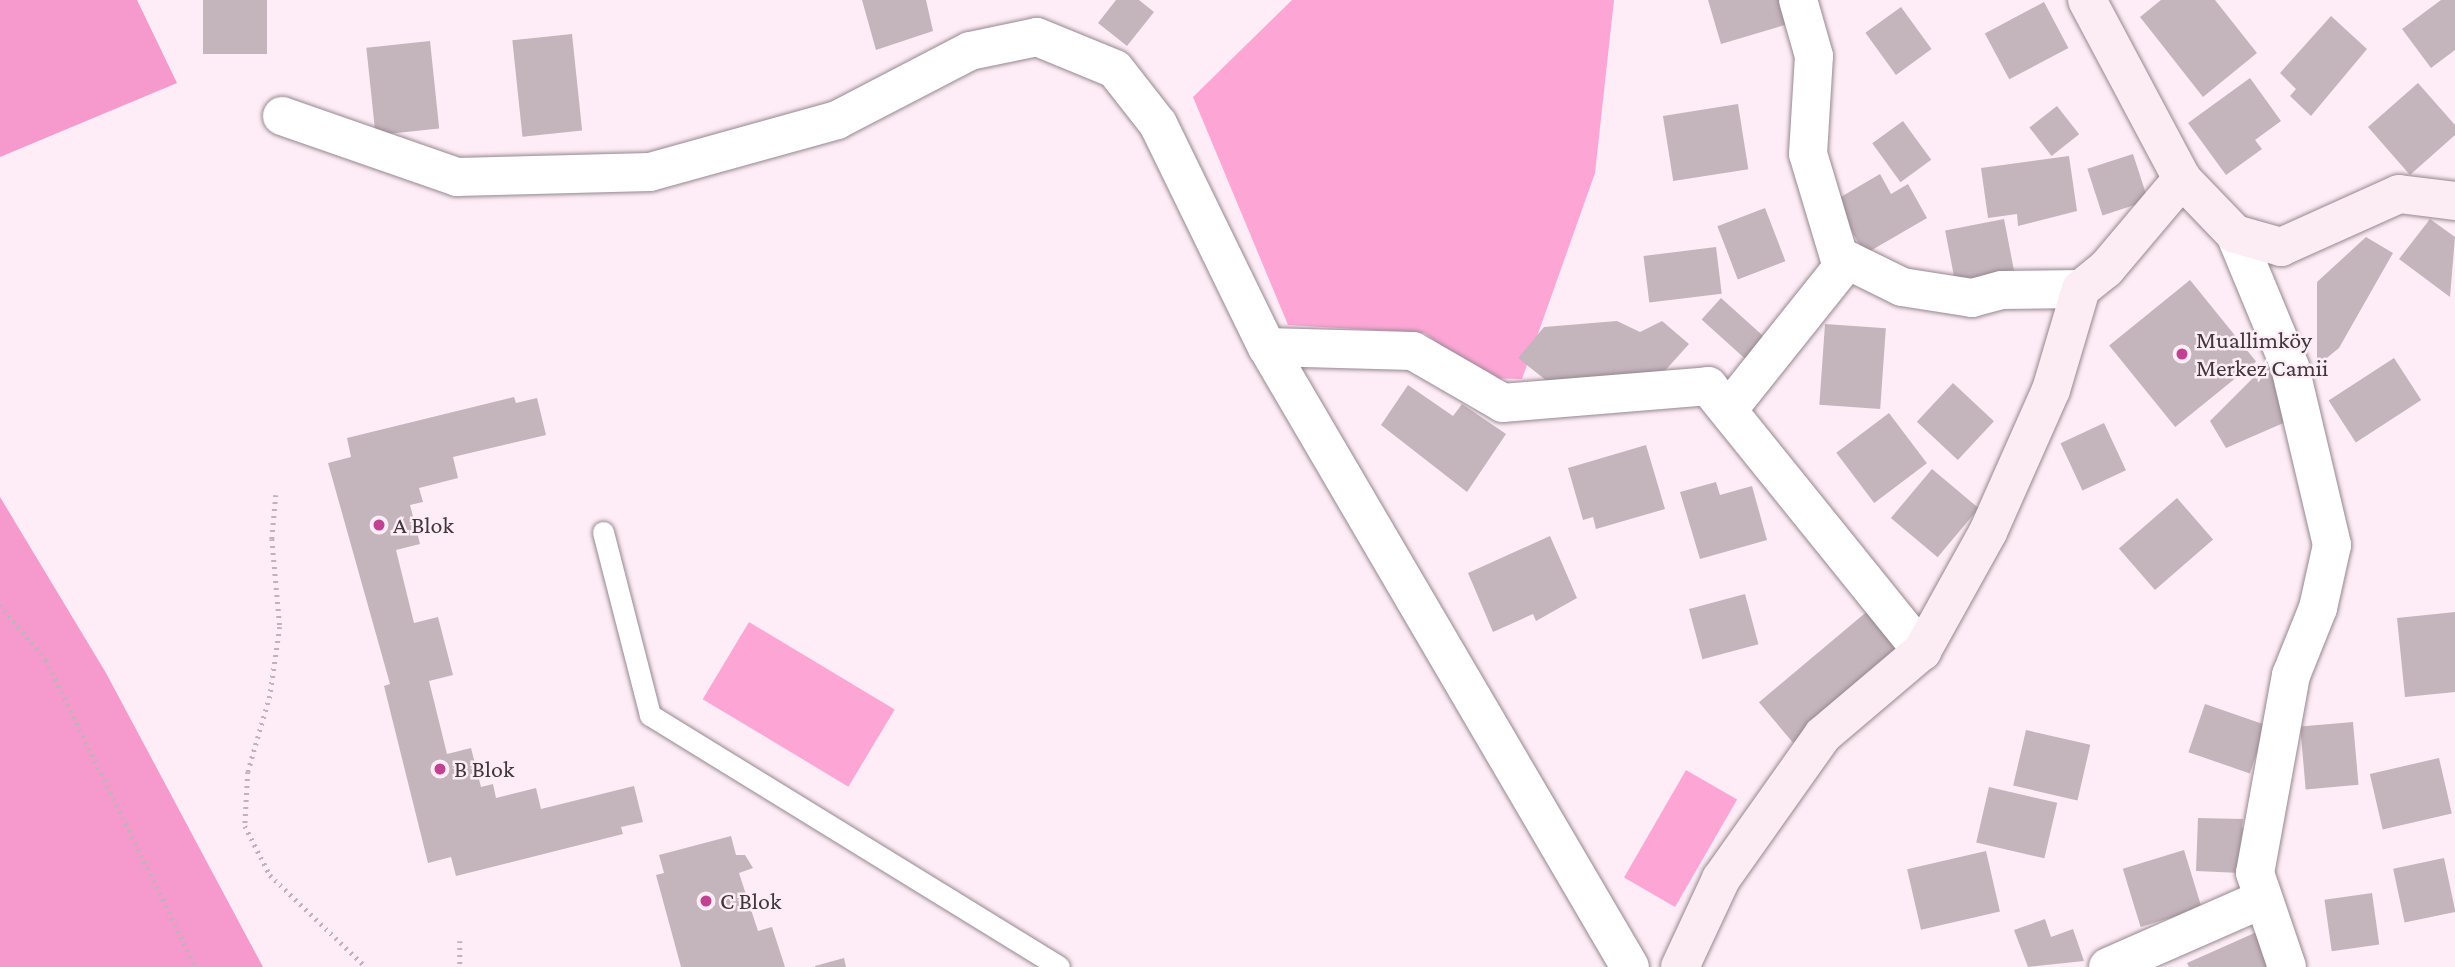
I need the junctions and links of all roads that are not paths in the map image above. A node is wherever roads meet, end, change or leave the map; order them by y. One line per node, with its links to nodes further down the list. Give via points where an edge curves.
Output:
1 (1798, 0): 7 (street, via 1814,56 1808,154)
2 (2087, 0): 4 (street)
3 (282, 116): 9 (street, via 457,177 650,173 838,120 970,51 1037,37 1115,69 1158,124)
4 (2182, 179): 6 (street); 8 (street, via 2106,270)
5 (2455, 201): 6 (street, via 2399,194 2281,247)
6 (2235, 234): 13 (street, via 2294,380 2332,545 2318,608 2291,675 2268,784 2255,873)
7 (1839, 256): 8 (street, via 1902,287 1972,298 2002,290); 10 (street, via 1842,267)
8 (2081, 289): 12 (street, via 2051,390 1988,532)
9 (1267, 347): 10 (street, via 1413,351 1503,402 1708,386); 16 (street)
10 (1728, 411): 12 (street)
11 (603, 532): 15 (lane, via 650,715)
12 (1922, 651): 14 (street, via 1824,735 1721,879)
13 (2263, 899): 17 (street); 18 (street)
14 (1688, 964)
15 (1059, 967)
16 (1630, 967)
17 (2108, 967)
18 (2287, 967)

